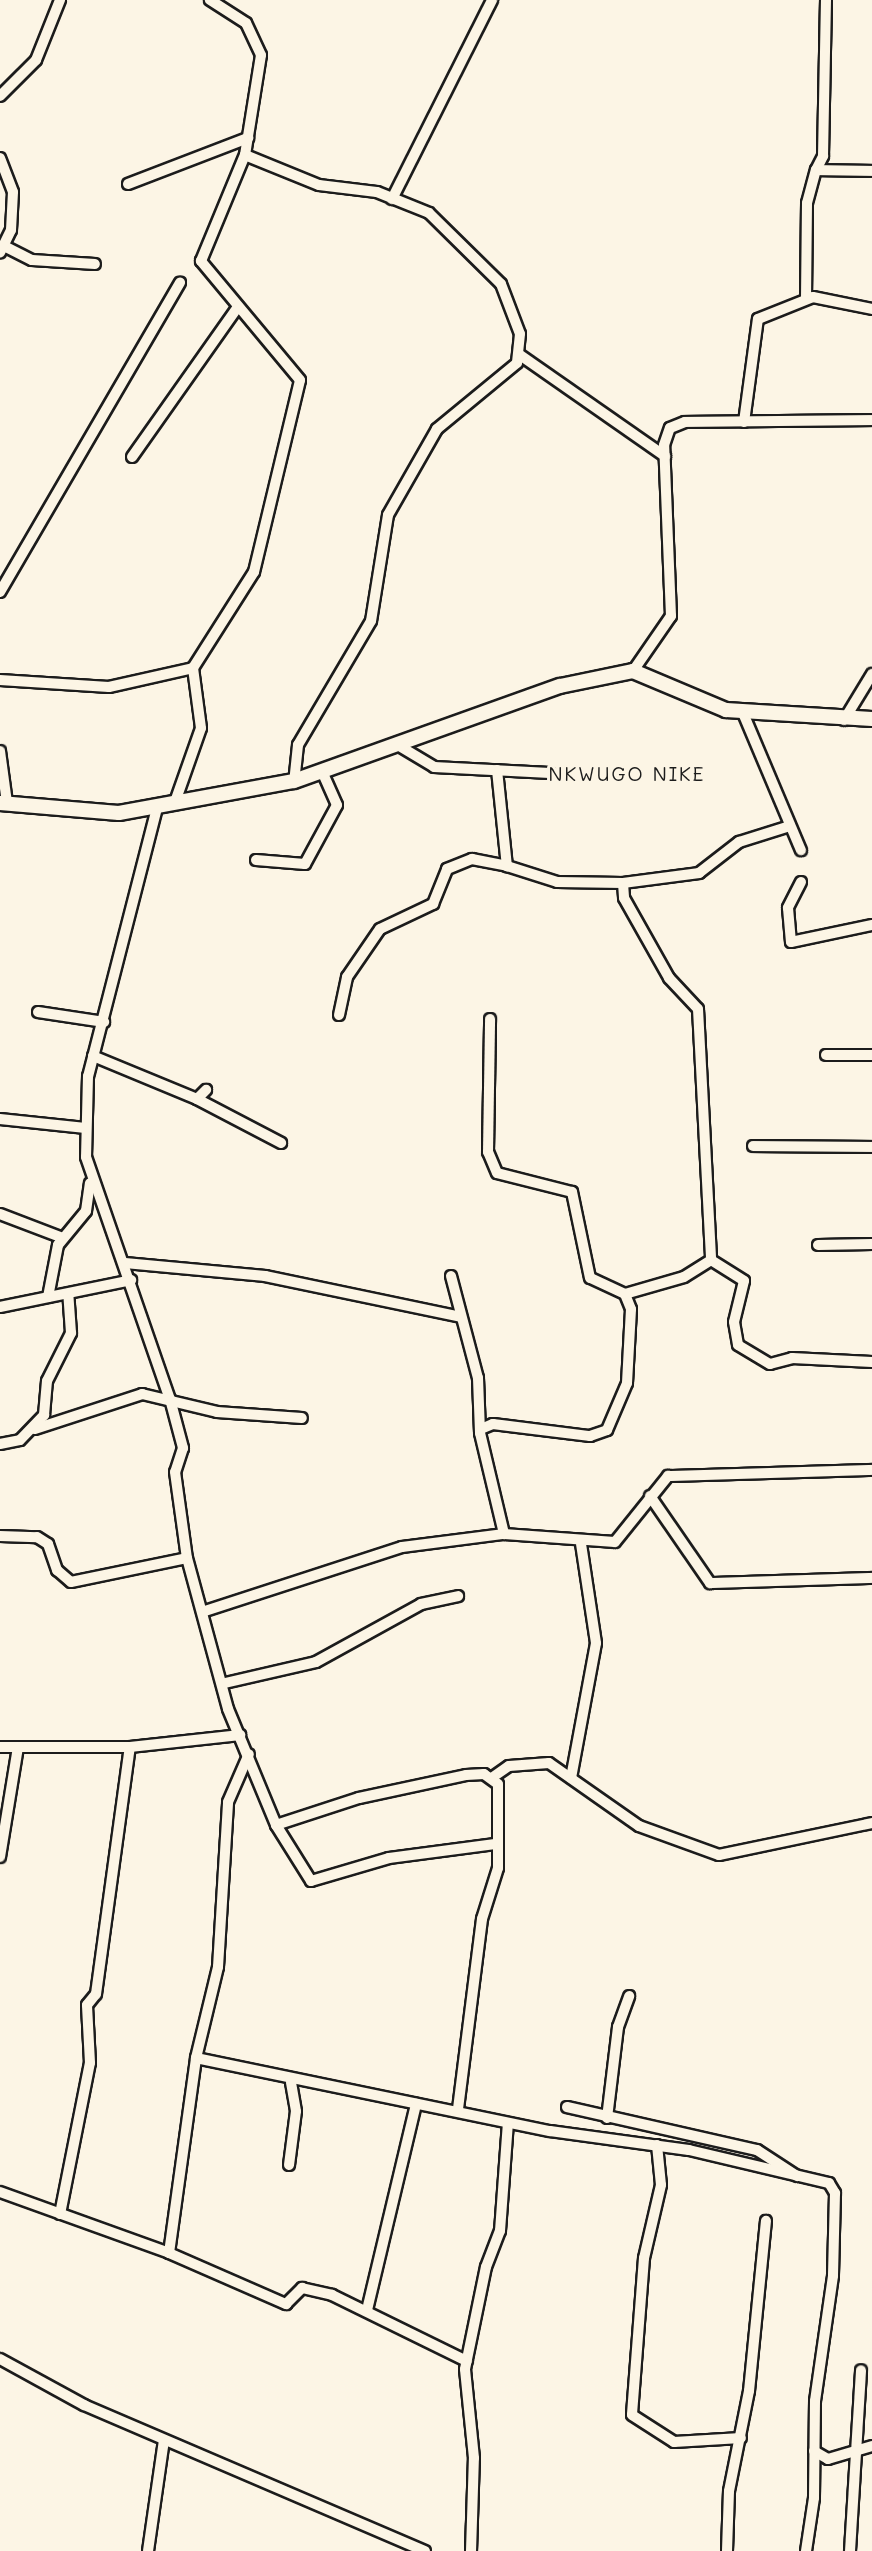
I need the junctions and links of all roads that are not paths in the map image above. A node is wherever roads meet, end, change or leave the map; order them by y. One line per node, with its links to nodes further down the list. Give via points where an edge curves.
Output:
1 (60, 0): 5 (street, via 36,60)
2 (210, 0): 6 (street, via 246,23 257,42 259,79)
3 (492, 0): 12 (street)
4 (826, 0): 9 (street, via 823,156)
5 (0, 96)
6 (248, 138): 7 (street); 11 (street)
7 (244, 155): 12 (street, via 319,185); 17 (street, via 201,261)
8 (0, 158): 13 (street, via 13,192)
9 (816, 170): 10 (street); 16 (street, via 807,203)
10 (872, 172)
11 (128, 184)
12 (392, 199): 19 (street, via 446,225 500,284 517,314)
13 (2, 249): 14 (street, via 32,260)
14 (95, 264)
15 (180, 283): 24 (street)
16 (806, 299): 18 (street); 21 (street, via 755,323)
17 (238, 307): 23 (street); 25 (street, via 300,380 254,572)
18 (872, 309)
19 (520, 355): 22 (street); 37 (street, via 510,371 437,429 388,515 366,636 329,684 298,745)
20 (872, 420): 21 (street)
21 (744, 422): 22 (street, via 675,425 667,432)
22 (665, 456): 26 (street, via 671,616)
23 (132, 457)
24 (0, 592)
25 (193, 668): 28 (street, via 109,687); 38 (street, via 201,728)
26 (633, 671): 29 (street); 32 (street, via 560,686)
27 (872, 674): 31 (street)
28 (0, 680)
29 (743, 713): 31 (street); 41 (street)
30 (872, 719): 31 (street)
31 (844, 720)
32 (401, 747): 34 (street, via 434,767); 35 (street)
33 (0, 751): 39 (street)
34 (497, 770): 36 (street); 44 (street)
35 (323, 772): 37 (street); 43 (street, via 337,805 305,864)
36 (550, 774)
37 (294, 781): 38 (street)
38 (175, 802): 40 (street)
39 (4, 803): 40 (street, via 119,813)
40 (157, 808): 51 (street)
41 (787, 827): 42 (street); 46 (street, via 739,842 699,873)
42 (801, 850)
43 (256, 860)
44 (507, 866): 46 (street, via 557,882); 49 (street, via 472,859 447,869 433,904 380,929 347,977)
45 (801, 882): 47 (street, via 788,908 791,942)
46 (623, 883): 67 (street, via 624,898 669,978 698,1009)
47 (872, 925)
48 (38, 1012): 51 (street)
49 (338, 1015)
50 (490, 1019): 72 (street, via 488,1152 497,1172 572,1192 590,1278)
51 (104, 1022): 54 (street)
52 (826, 1055): 53 (street)
53 (872, 1055)
54 (93, 1056): 56 (street); 58 (street)
55 (206, 1090): 56 (street)
56 (197, 1099): 59 (street)
57 (0, 1119): 58 (street)
58 (86, 1128): 62 (street)
59 (281, 1143)
60 (753, 1146): 61 (street)
61 (872, 1147)
62 (90, 1183): 64 (street, via 86,1211); 68 (street)
63 (0, 1214): 64 (street)
64 (63, 1238): 73 (street)
65 (872, 1244): 66 (street)
66 (818, 1245)
67 (710, 1260): 72 (street, via 684,1278); 76 (street, via 744,1281 734,1322 737,1345 770,1364 792,1358)
68 (125, 1263): 70 (street); 75 (street, via 265,1276)
69 (451, 1276): 75 (street)
70 (131, 1279): 71 (street); 77 (street)
71 (68, 1294): 73 (street); 79 (street, via 71,1333 48,1377 44,1415)
72 (625, 1294): 80 (street, via 631,1309 627,1384 607,1430 590,1436 493,1424)
73 (48, 1297): 74 (street)
74 (0, 1307)
75 (461, 1317): 80 (street, via 478,1378)
76 (872, 1362)
77 (170, 1399): 78 (street, via 216,1412); 79 (street, via 112,1400); 87 (street, via 183,1448 175,1472)
78 (302, 1418)
79 (35, 1429): 81 (street)
80 (481, 1429): 84 (street)
81 (0, 1444)
82 (872, 1470): 83 (street, via 668,1476)
83 (650, 1496): 86 (street, via 621,1539); 88 (street, via 710,1583)
84 (504, 1534): 86 (street); 90 (street, via 378,1552)
85 (0, 1536): 87 (street, via 37,1537 48,1544 57,1570 71,1582)
86 (581, 1544): 98 (street, via 596,1643)
87 (187, 1558): 90 (street)
88 (872, 1578)
89 (458, 1596): 91 (street, via 421,1604 316,1662)
90 (205, 1611): 91 (street)
91 (225, 1683): 92 (street)
92 (240, 1735): 95 (street); 96 (street)
93 (0, 1747): 94 (street)
94 (18, 1747): 95 (street); 102 (street)
95 (131, 1747): 115 (street, via 96,1994 87,2005 90,2063)
96 (249, 1754): 100 (street); 104 (street, via 228,1802 218,1967)
97 (493, 1777): 98 (street, via 533,1761 549,1763); 100 (street, via 466,1775 359,1798); 101 (street, via 502,1801)
98 (571, 1778): 99 (street, via 639,1826 719,1855)
99 (872, 1823)
100 (276, 1825): 101 (street, via 310,1881 389,1858)
101 (495, 1844): 108 (street, via 498,1868 484,1910)
102 (0, 1857)
103 (629, 1996): 109 (street, via 618,2027)
104 (196, 2058): 105 (street); 117 (street)
105 (291, 2082): 106 (street); 112 (street, via 296,2111)
106 (416, 2104): 108 (street); 118 (street)
107 (567, 2107): 109 (street)
108 (458, 2109): 110 (street)
109 (607, 2118): 113 (street, via 757,2150)
110 (508, 2123): 111 (street); 120 (street, via 500,2231 486,2267)
111 (657, 2145): 113 (street); 122 (street, via 660,2185 644,2258 632,2415 674,2442)
112 (289, 2165)
113 (797, 2176): 125 (street, via 824,2180 835,2193)
114 (0, 2192): 115 (street)
115 (60, 2214): 117 (street)
116 (766, 2221): 122 (street)
117 (169, 2253): 118 (street, via 286,2304 303,2288)
118 (367, 2310): 120 (street)
119 (0, 2358): 123 (street)
120 (467, 2361): 130 (street, via 475,2470)
121 (861, 2370): 124 (street, via 856,2410)
122 (741, 2438): 131 (street, via 729,2491)
123 (164, 2440): 128 (street); 129 (street)
124 (866, 2448): 126 (street); 133 (street)
125 (814, 2451): 126 (street); 127 (street)
126 (833, 2458): 127 (street)
127 (814, 2481): 132 (street)
128 (148, 2551)
129 (425, 2551)
130 (471, 2551)
131 (727, 2551)
132 (806, 2551)
133 (850, 2551)

